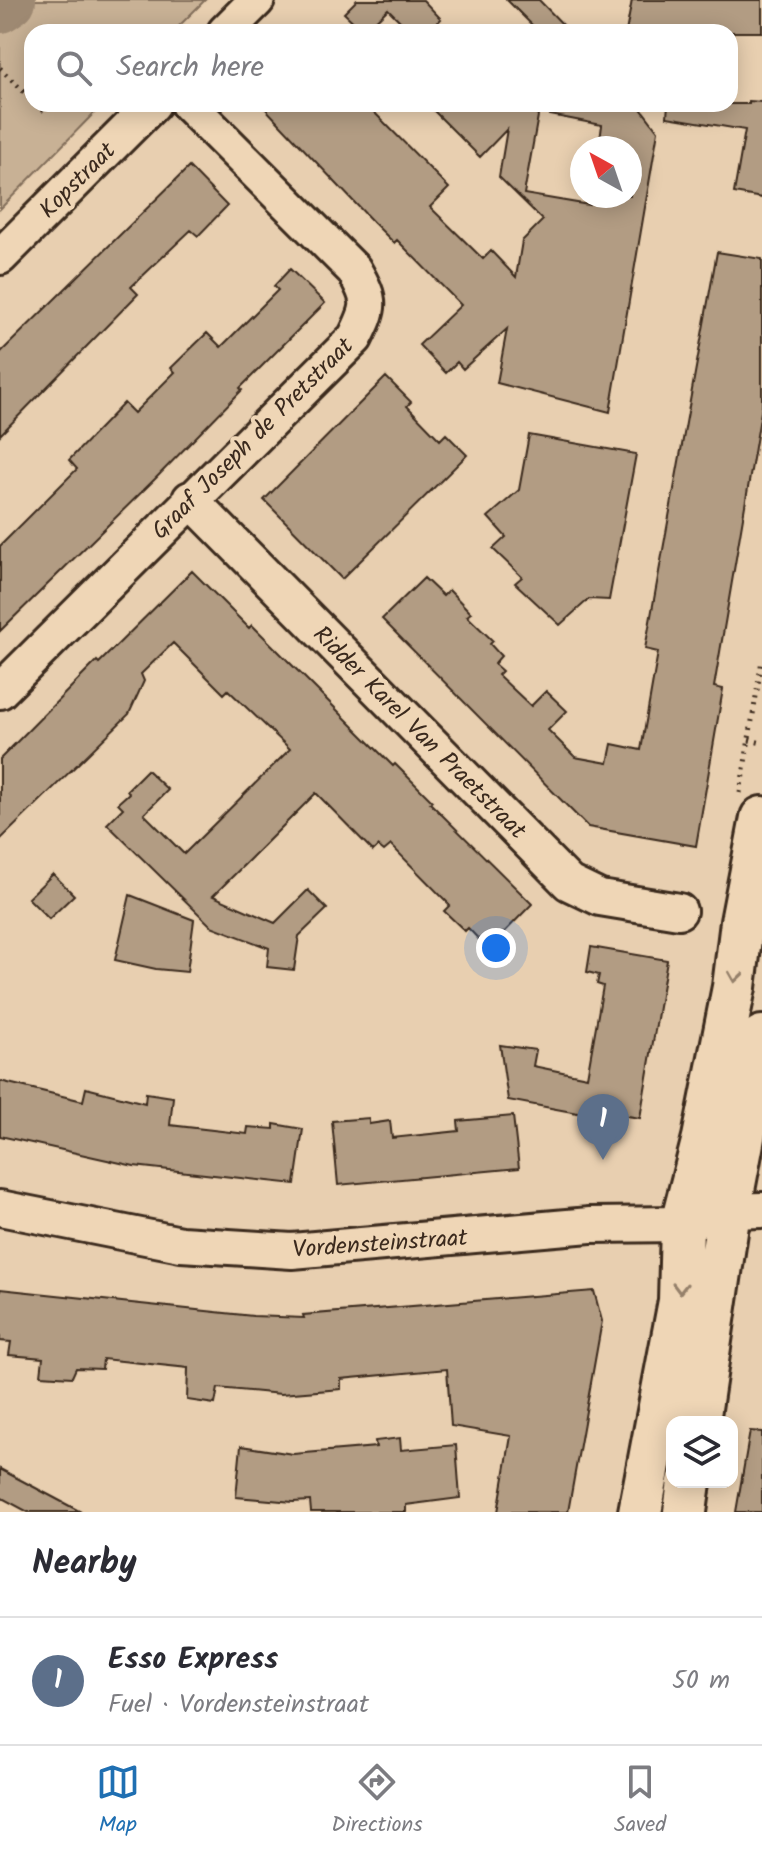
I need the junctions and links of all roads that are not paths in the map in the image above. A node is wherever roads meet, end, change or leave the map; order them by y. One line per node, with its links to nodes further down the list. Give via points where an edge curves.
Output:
1 (257, 0): 2 (street)
2 (233, 24)
3 (145, 112): 5 (street, Kopstraat)
4 (196, 112): 6 (street, Graaf Joseph de Pretstraat, via 354,270 368,293 367,314 355,338)
5 (0, 257)
6 (190, 499): 7 (street, Graaf Joseph de Pretstraat); 9 (street, Ridder Karel Van Praetstraat, via 569,883 600,898)
7 (0, 691)
8 (762, 818): 13 (main road, one-way to 13, via 728,1017)
9 (679, 911)
10 (762, 1037): 12 (main road)
11 (0, 1208): 13 (street, Vordensteinstraat, via 181,1244 292,1251 590,1225)
12 (746, 1210): 13 (street, Vordensteinstraat); 14 (main road)
13 (682, 1224): 16 (main road, one-way to 16, via 680,1301)
14 (699, 1416)
15 (688, 1488): 17 (main road)
16 (640, 1512)
17 (685, 1512)

